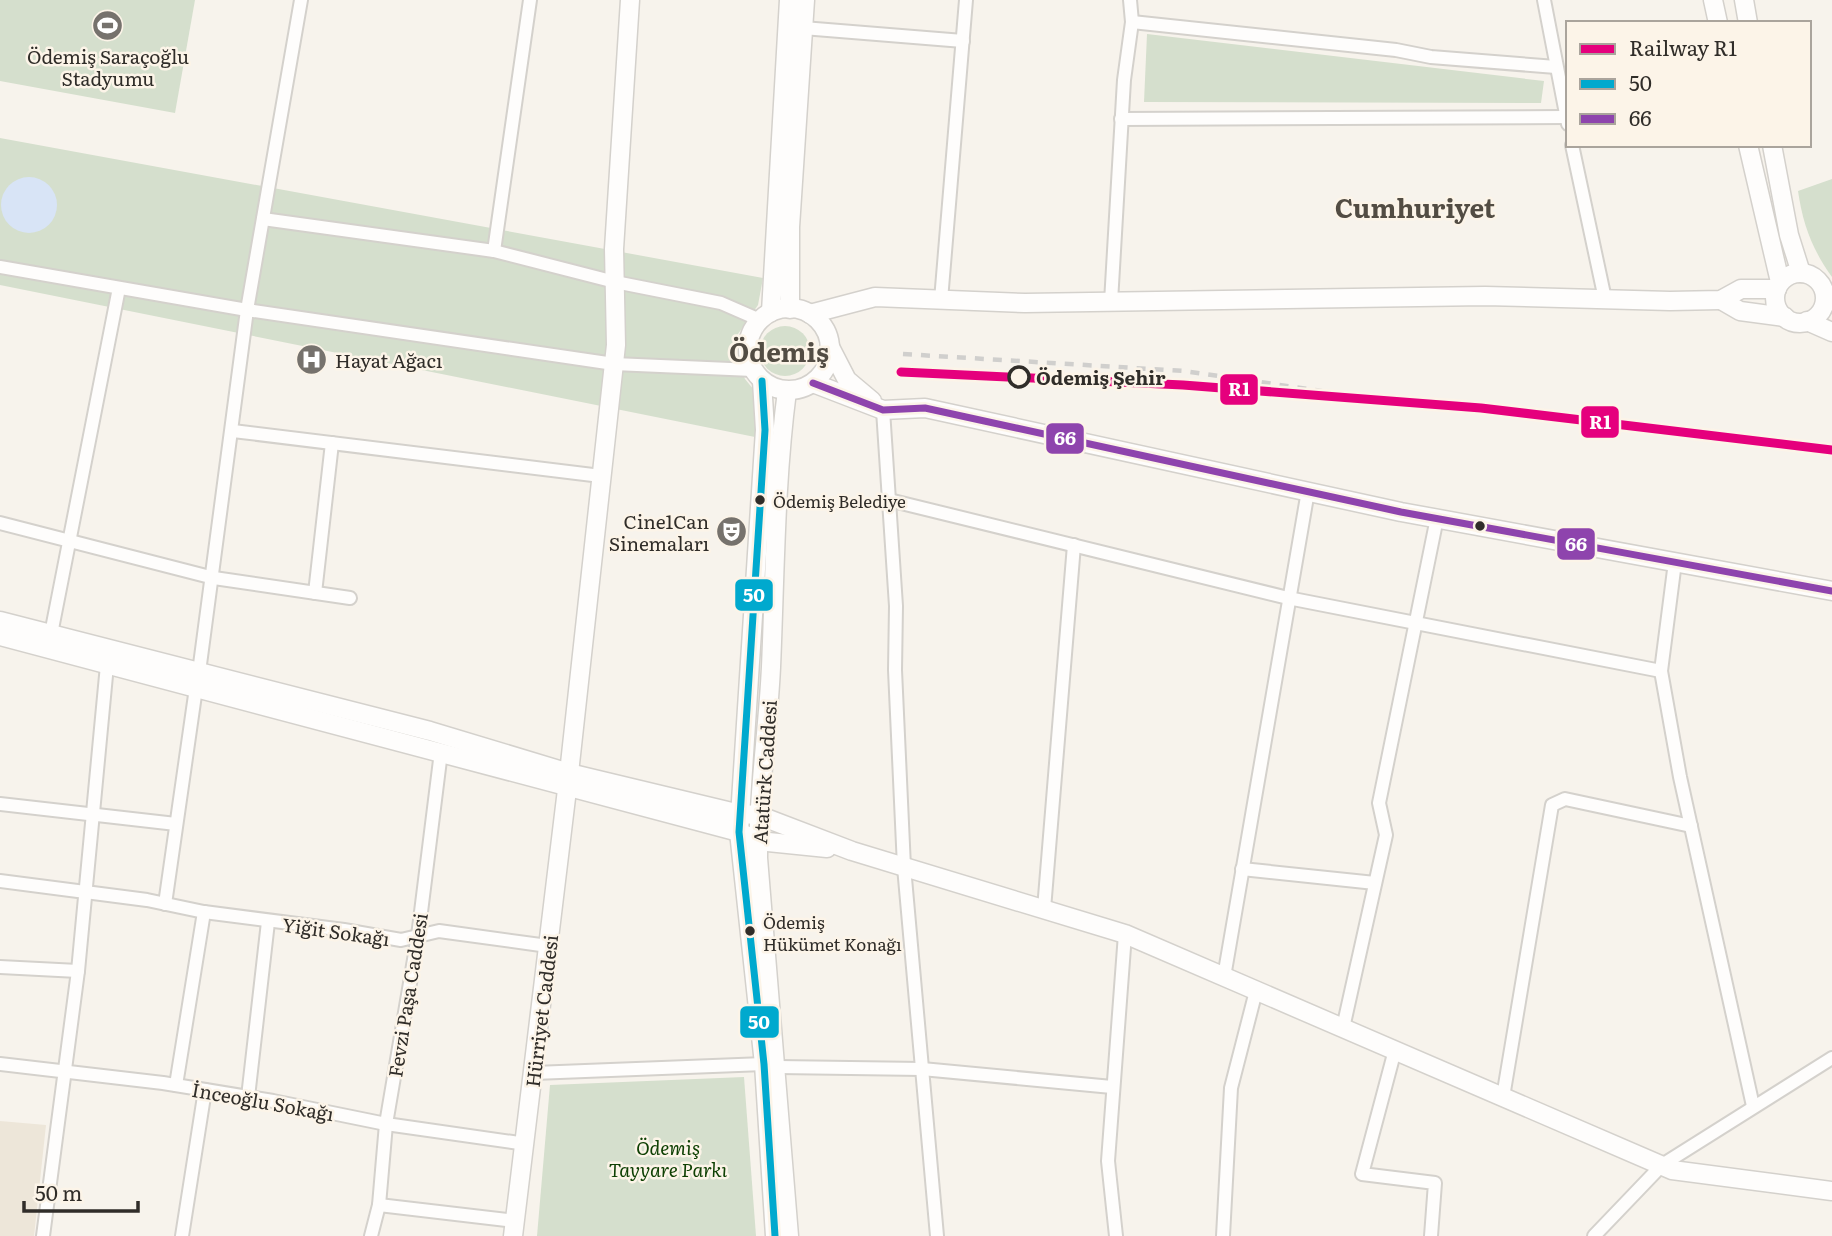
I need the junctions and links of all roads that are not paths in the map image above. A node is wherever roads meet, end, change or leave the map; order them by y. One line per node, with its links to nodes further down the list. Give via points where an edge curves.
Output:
1 (301, 0): 23 (street)
2 (530, 0): 24 (street)
3 (630, 0): 27 (street, Hürriyet Caddesi)
4 (789, 0): 38 (street)
5 (805, 0): 14 (street)
6 (966, 0): 15 (street)
7 (1130, 0): 13 (street)
8 (1544, 0): 16 (street)
9 (1713, 0): 11 (street)
10 (1744, 0): 12 (street)
11 (1718, 21)
12 (1748, 21)
13 (1132, 22): 16 (street); 18 (street)
14 (803, 28): 15 (street); 35 (street, via 790,227)
15 (963, 41): 32 (street)
16 (1556, 67): 17 (street)
17 (1566, 116)
18 (1121, 119): 19 (street); 34 (street)
19 (1566, 121)
20 (1572, 147): 31 (street)
21 (1748, 147): 28 (street)
22 (1772, 147): 26 (street)
23 (263, 219): 24 (street); 36 (street)
24 (494, 251): 27 (street)
25 (0, 267): 29 (street)
26 (1801, 273): 28 (street); 30 (street, via 1815,278)
27 (615, 282): 38 (street); 43 (street, Hürriyet Caddesi)
28 (1778, 286): 33 (street, via 1741,289); 39 (street, via 1776,304)
29 (119, 288): 36 (street); 55 (street)
30 (1828, 293): 40 (street, via 1814,318)
31 (1605, 299): 33 (street); 34 (street, via 1485,296)
32 (941, 300): 34 (street); 37 (street, via 875,296)
33 (1721, 300): 39 (street, via 1740,310)
34 (1111, 302)
35 (790, 309): 37 (street); 38 (street)
36 (247, 310): 43 (street); 48 (street)
37 (810, 314): 42 (street, via 820,322)
38 (766, 316): 44 (street, via 748,344)
39 (1785, 317): 40 (street)
40 (1807, 321): 41 (street)
41 (1832, 332)
42 (830, 347): 45 (street, via 829,361); 47 (street, via 847,380)
43 (614, 364): 44 (street); 50 (street, Hürriyet Caddesi)
44 (757, 376): 46 (street); 74 (street, Atatürk Caddesi, via 765,430)
45 (813, 383): 46 (street); 47 (street)
46 (787, 391): 74 (street, Atatürk Caddesi, via 771,668)
47 (883, 410): 51 (street, via 925,408); 52 (street)
48 (233, 431): 49 (street); 58 (street)
49 (332, 443): 50 (street); 60 (street)
50 (601, 476): 71 (street, Hürriyet Caddesi)
51 (1308, 491): 53 (street); 62 (street)
52 (889, 500): 56 (street); 79 (street)
53 (1437, 518): 57 (street); 64 (street)
54 (0, 523): 55 (street)
55 (69, 542): 58 (street); 65 (street)
56 (1074, 545): 62 (street); 85 (street)
57 (1675, 562): 59 (street); 68 (street)
58 (214, 578): 60 (street); 69 (street)
59 (1832, 591)
60 (315, 593): 61 (street)
61 (350, 598)
62 (1288, 598): 64 (street); 80 (street)
63 (0, 621): 65 (street)
64 (1416, 621): 68 (street); 82 (street, via 1379,803 1386,835)
65 (51, 634): 69 (street)
66 (0, 636): 67 (street)
67 (107, 665): 69 (street); 73 (street)
68 (1661, 671): 76 (street)
69 (198, 680): 70 (street); 71 (street, via 430,731); 75 (street)
70 (441, 752): 71 (street); 89 (street, Fevzi Paşa Caddesi)
71 (569, 779): 74 (street); 90 (street, Hürriyet Caddesi)
72 (0, 804): 73 (street)
73 (92, 814): 75 (street); 83 (street)
74 (746, 820): 77 (street, Atatürk Caddesi); 78 (street); 99 (street, Atatürk Caddesi)
75 (176, 824): 84 (street)
76 (1690, 826): 107 (street, via 1565,799 1552,805); 108 (street)
77 (758, 841): 78 (street); 99 (street, Atatürk Caddesi)
78 (852, 851): 79 (street)
79 (904, 867): 85 (street); 100 (street)
80 (1242, 869): 82 (street); 93 (street)
81 (0, 881): 83 (street, Yiğit Sokağı)
82 (1376, 883): 95 (street)
83 (84, 891): 84 (street, Yiğit Sokağı); 92 (street)
84 (165, 904): 86 (street, Yiğit Sokağı)
85 (1044, 909): 88 (street)
86 (204, 912): 87 (street, Yiğit Sokağı); 103 (street)
87 (268, 922): 89 (street, Yiğit Sokağı, via 401,940); 106 (street)
88 (1125, 934): 93 (street); 104 (street)
89 (418, 936): 90 (street, Yiğit Sokağı, via 439,931); 109 (street, Fevzi Paşa Caddesi)
90 (548, 946): 102 (street, Hürriyet Caddesi)
91 (0, 967): 92 (street)
92 (78, 971): 101 (street)
93 (1224, 977): 94 (street)
94 (1256, 990): 95 (street); 122 (street, via 1231,1088)
95 (1343, 1028): 96 (street)
96 (1395, 1050): 107 (street); 123 (street, via 1362,1174 1435,1183)
97 (1832, 1058): 108 (street)
98 (0, 1063): 101 (street, İnceoğlu Sokağı)
99 (771, 1066): 100 (street); 102 (street); 118 (street, Atatürk Caddesi); 119 (street, Atatürk Caddesi)
100 (922, 1069): 104 (street); 120 (street)
101 (66, 1071): 103 (street, İnceoğlu Sokağı); 115 (street)
102 (534, 1073): 110 (street, Hürriyet Caddesi)
103 (176, 1085): 105 (street, İnceoğlu Sokağı)
104 (1112, 1087): 121 (street, via 1108,1161)
105 (205, 1090): 106 (street, İnceoğlu Sokağı); 116 (street)
106 (248, 1097): 109 (street, İnceoğlu Sokağı)
107 (1503, 1097): 111 (street)
108 (1753, 1106): 111 (street)
109 (386, 1124): 110 (street, İnceoğlu Sokağı); 113 (street, Fevzi Paşa Caddesi)
110 (526, 1144): 114 (street, Hürriyet Caddesi)
111 (1662, 1165): 112 (street); 124 (street)
112 (1832, 1191)
113 (379, 1205): 114 (street); 117 (street, Fevzi Paşa Caddesi)
114 (514, 1229)
115 (43, 1236)
116 (182, 1236)
117 (371, 1236)
118 (775, 1236)
119 (789, 1236)
120 (937, 1236)
121 (1116, 1236)
122 (1223, 1236)
123 (1431, 1236)
124 (1594, 1236)

